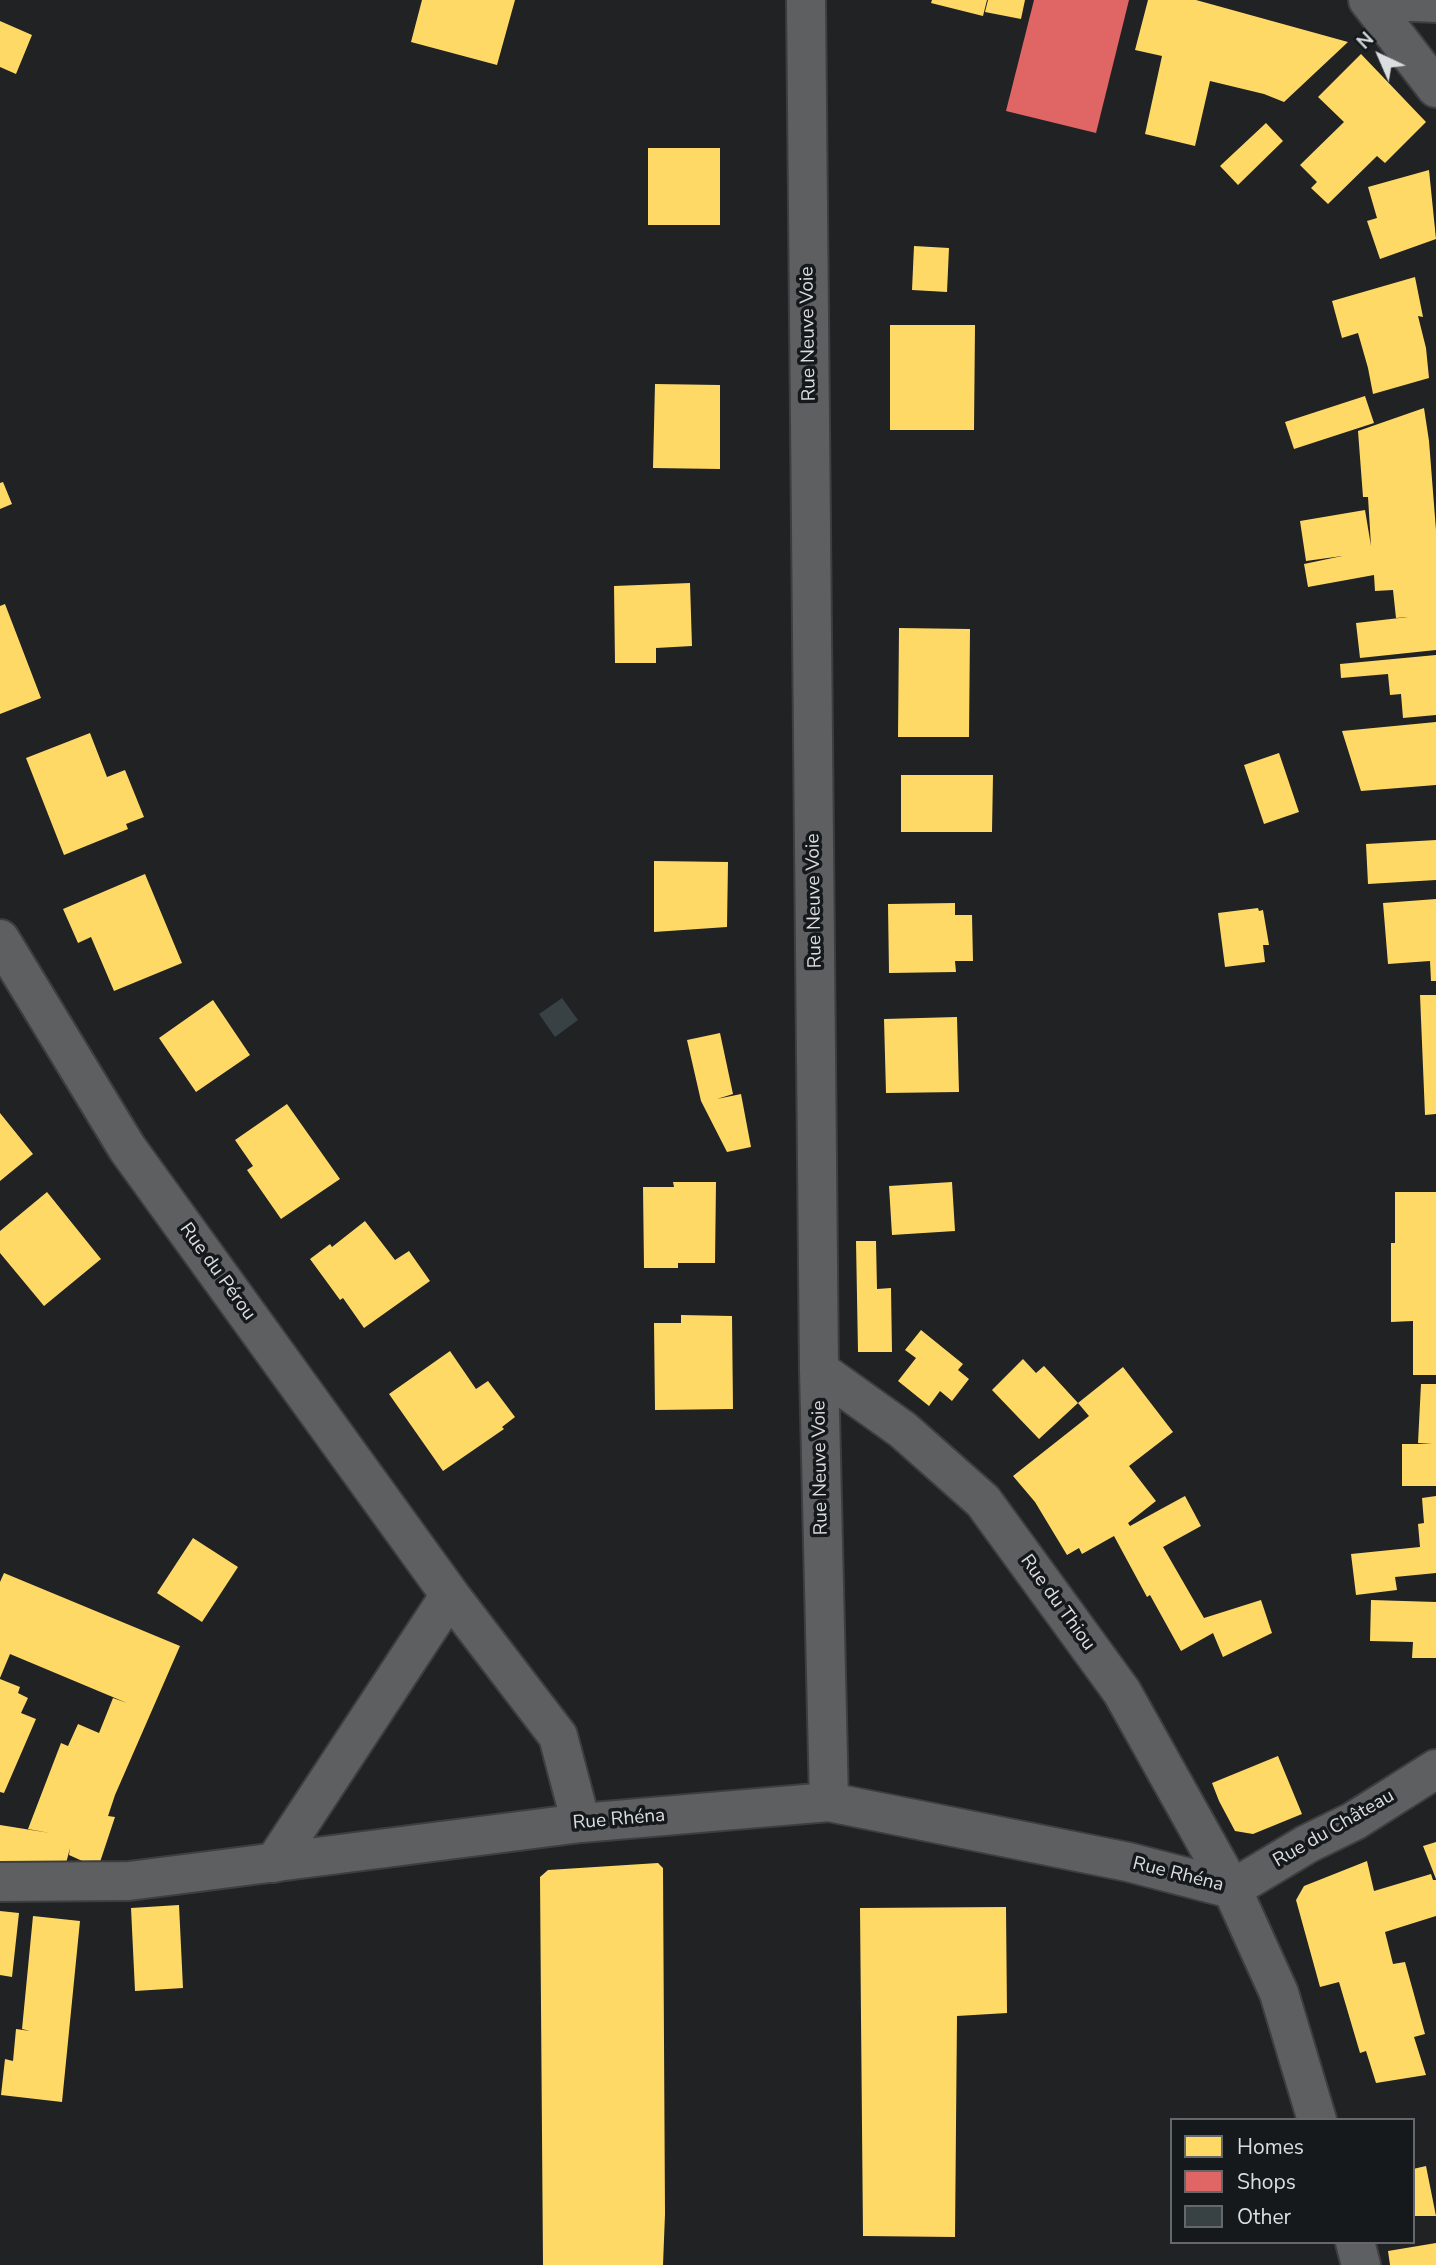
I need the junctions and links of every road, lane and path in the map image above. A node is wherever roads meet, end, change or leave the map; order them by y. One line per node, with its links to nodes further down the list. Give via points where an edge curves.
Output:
1 (806, 0): 6 (street, Rue Neuve Voie)
2 (1368, 0): 3 (street); 4 (street)
3 (1436, 3)
4 (1436, 88)
5 (0, 939): 7 (street, Rue du Pérou, via 127,1148)
6 (819, 1370): 9 (street, Rue Neuve Voie); 13 (street, Rue du Thiou, via 903,1430 983,1502 1122,1692)
7 (450, 1595): 10 (street, Rue du Pérou, via 558,1736); 11 (street)
8 (1436, 1769): 13 (street, Rue du Château)
9 (829, 1802): 10 (street, Rue Rhéna); 13 (street, Rue Rhéna, via 1128,1862)
10 (581, 1823): 11 (street, Rue Rhéna)
11 (274, 1863): 12 (street, Rue Rhéna, via 129,1881)
12 (0, 1882)
13 (1232, 1889): 14 (street, Rue du Thiou, via 1279,1993)
14 (1316, 2118)
15 (1356, 2244): 16 (street)
16 (1362, 2265)

